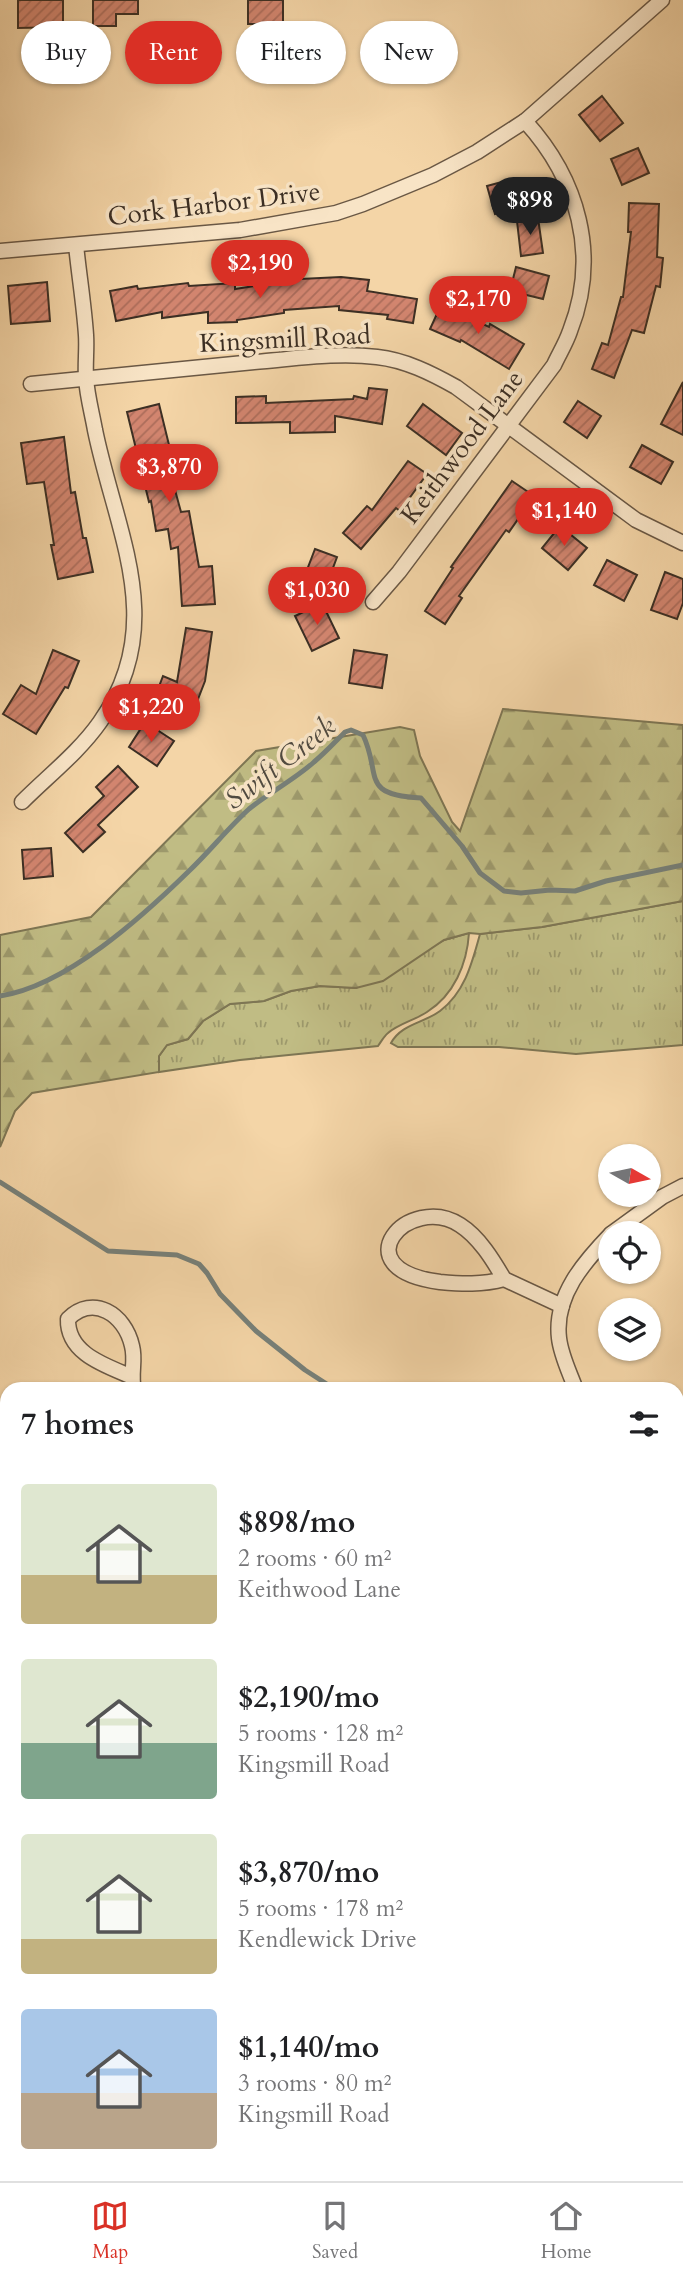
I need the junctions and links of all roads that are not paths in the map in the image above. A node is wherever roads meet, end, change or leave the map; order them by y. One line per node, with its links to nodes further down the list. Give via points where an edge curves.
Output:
1 (662, 0): 2 (street, Cork Harbor Drive)
2 (524, 121): 3 (street, Cork Harbor Drive, via 433,175 336,213 240,230); 7 (street, Keithwood Lane, via 563,172 572,192 580,219 583,270 571,330 554,365)
3 (76, 245): 4 (street, Cork Harbor Drive); 5 (street)
4 (0, 251)
5 (86, 379): 6 (street, Kingsmill Road); 7 (street, Kingsmill Road, via 288,359 378,357 432,374); 10 (street, via 104,470 128,554 135,633 121,683 99,724)
6 (31, 384)
7 (509, 427): 8 (street, Kingsmill Road, via 636,520); 9 (street, Keithwood Lane)
8 (683, 543)
9 (373, 602)
10 (22, 802)
11 (683, 1186): 12 (street)
12 (629, 1221)
13 (598, 1249): 15 (street, via 576,1275)
14 (504, 1279): 14 (street, via 464,1284 419,1278 394,1265 389,1243 407,1223 447,1220 471,1234); 15 (street)
15 (562, 1306): 18 (street, via 559,1336)
16 (130, 1382): 17 (street, via 78,1348 68,1329 68,1320 78,1310 94,1306 120,1322 132,1346)
17 (132, 1382)
18 (573, 1382)

